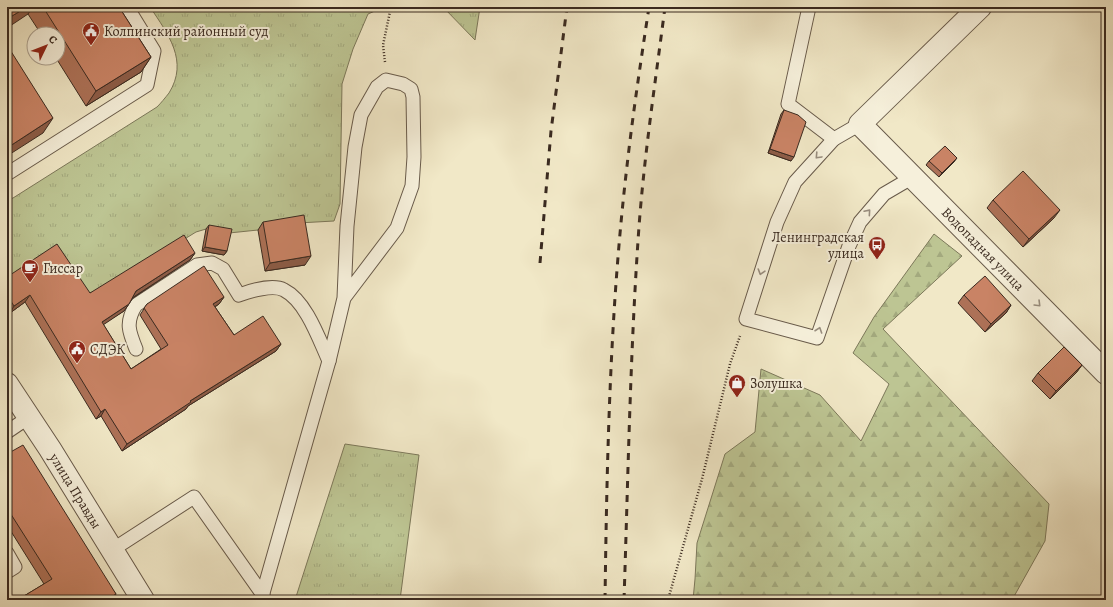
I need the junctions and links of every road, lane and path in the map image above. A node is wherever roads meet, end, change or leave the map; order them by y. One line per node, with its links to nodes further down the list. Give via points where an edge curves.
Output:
1 (127, 7): 8 (lane, via 154,50 147,85)
2 (391, 7): 5 (path, via 383,45)
3 (809, 7): 7 (lane, via 788,104)
4 (980, 7): 6 (street)
5 (386, 80): 10 (lane, via 377,87 361,115 347,226); 10 (lane, via 411,89 413,97 412,186 397,228)
6 (860, 124): 7 (lane); 9 (street, Водопадная улица)
7 (834, 139): 11 (lane, one-way to 11, via 795,182 777,222)
8 (7, 174)
9 (913, 177): 11 (lane, one-way to 9, via 817,338 860,222 884,194); 14 (street, Водопадная улица, one-way to 14)
10 (344, 298): 13 (lane)
11 (746, 319): 23 (path, via 730,364 702,479)
12 (136, 349): 13 (lane, via 128,329 131,312 136,305 197,265 212,263 223,269 239,295 263,288 284,290 300,302)
13 (329, 361): 21 (lane)
14 (1106, 373)
15 (7, 384): 16 (street, улица Правды)
16 (29, 417): 17 (lane); 18 (street, улица Правды)
17 (7, 432)
18 (112, 550): 21 (lane, via 194,497); 22 (street, улица Правды)
19 (7, 554): 20 (lane, via 15,567)
20 (7, 572)
21 (262, 597)
22 (143, 600)
23 (668, 600)

